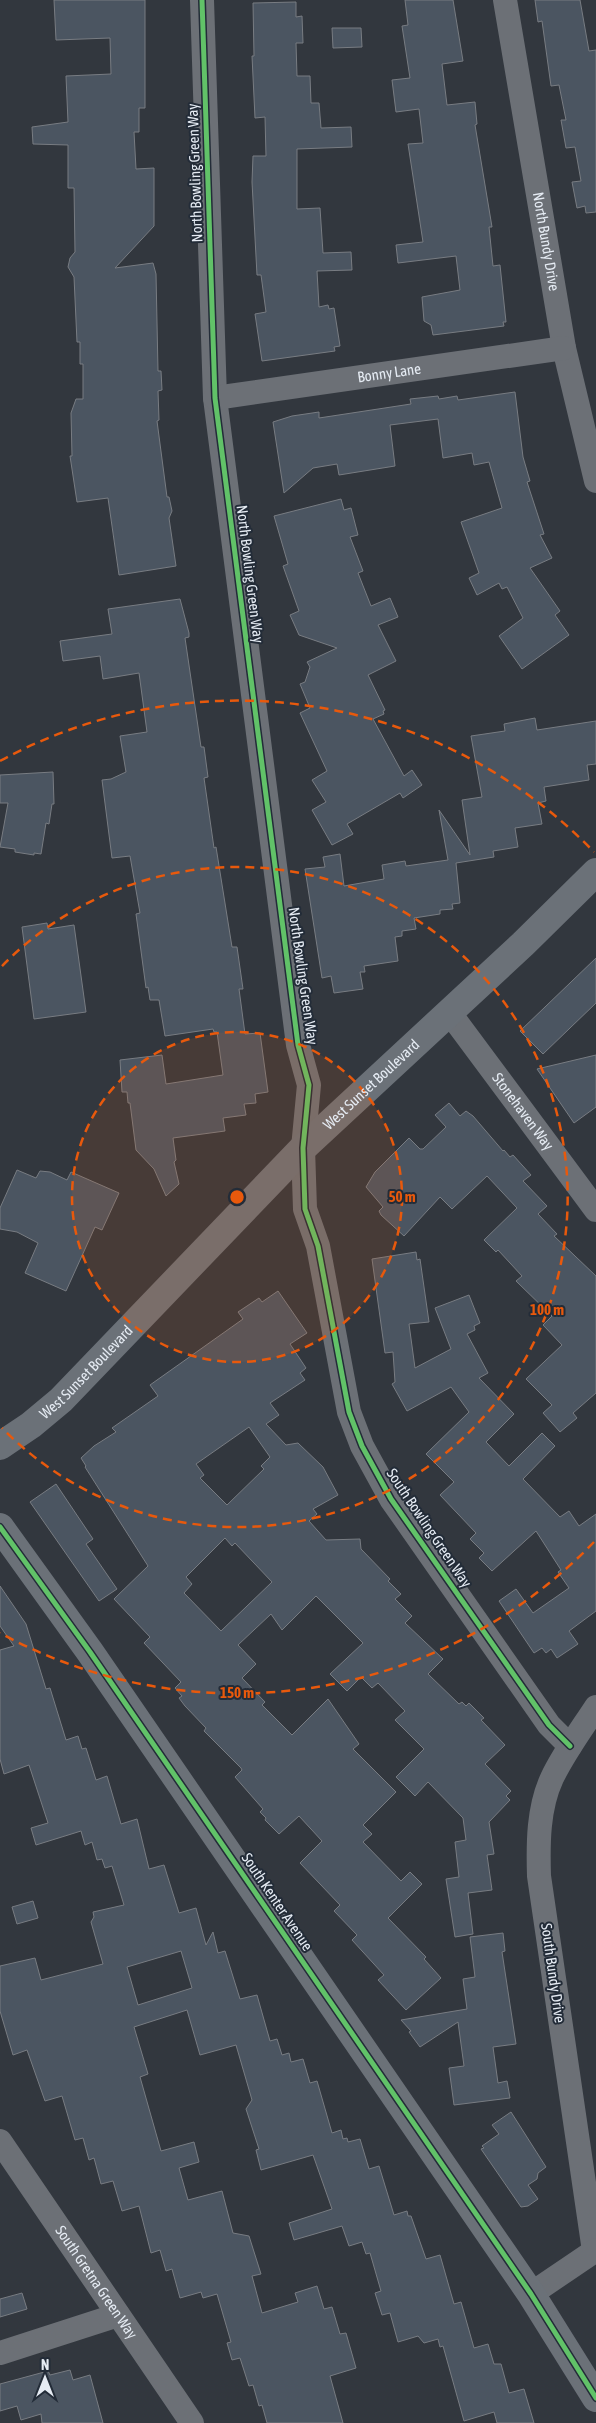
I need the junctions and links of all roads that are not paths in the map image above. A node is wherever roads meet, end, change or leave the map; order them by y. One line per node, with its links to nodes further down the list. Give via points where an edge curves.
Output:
1 (202, 0): 4 (street, North Bowling Green Way)
2 (505, 0): 3 (street, North Bundy Drive)
3 (564, 348): 4 (street, Bonny Lane); 5 (street, North Bundy Drive)
4 (214, 398): 8 (street, North Bowling Green Way, via 298,1045 309,1084)
5 (596, 481)
6 (596, 872): 7 (street, West Sunset Boulevard)
7 (449, 1012): 8 (street, West Sunset Boulevard); 9 (street, Stonehaven Way)
8 (303, 1148): 10 (street, West Sunset Boulevard, via 61,1400); 13 (street, South Bowling Green Way, via 306,1215 318,1246 349,1412 362,1446 391,1499 550,1725)
9 (596, 1210)
10 (0, 1446)
11 (0, 1527): 16 (street, South Kenter Avenue, via 90,1652)
12 (596, 1706): 13 (street, South Bundy Drive)
13 (570, 1746): 15 (street, South Bundy Drive, via 551,1779 541,1821 539,1876)
14 (0, 2141): 17 (street, South Gretna Green Way)
15 (595, 2251): 16 (street)
16 (531, 2294): 19 (street)
17 (118, 2315): 18 (street); 20 (street, South Gretna Green Way)
18 (0, 2353)
19 (596, 2398)
20 (192, 2423)

